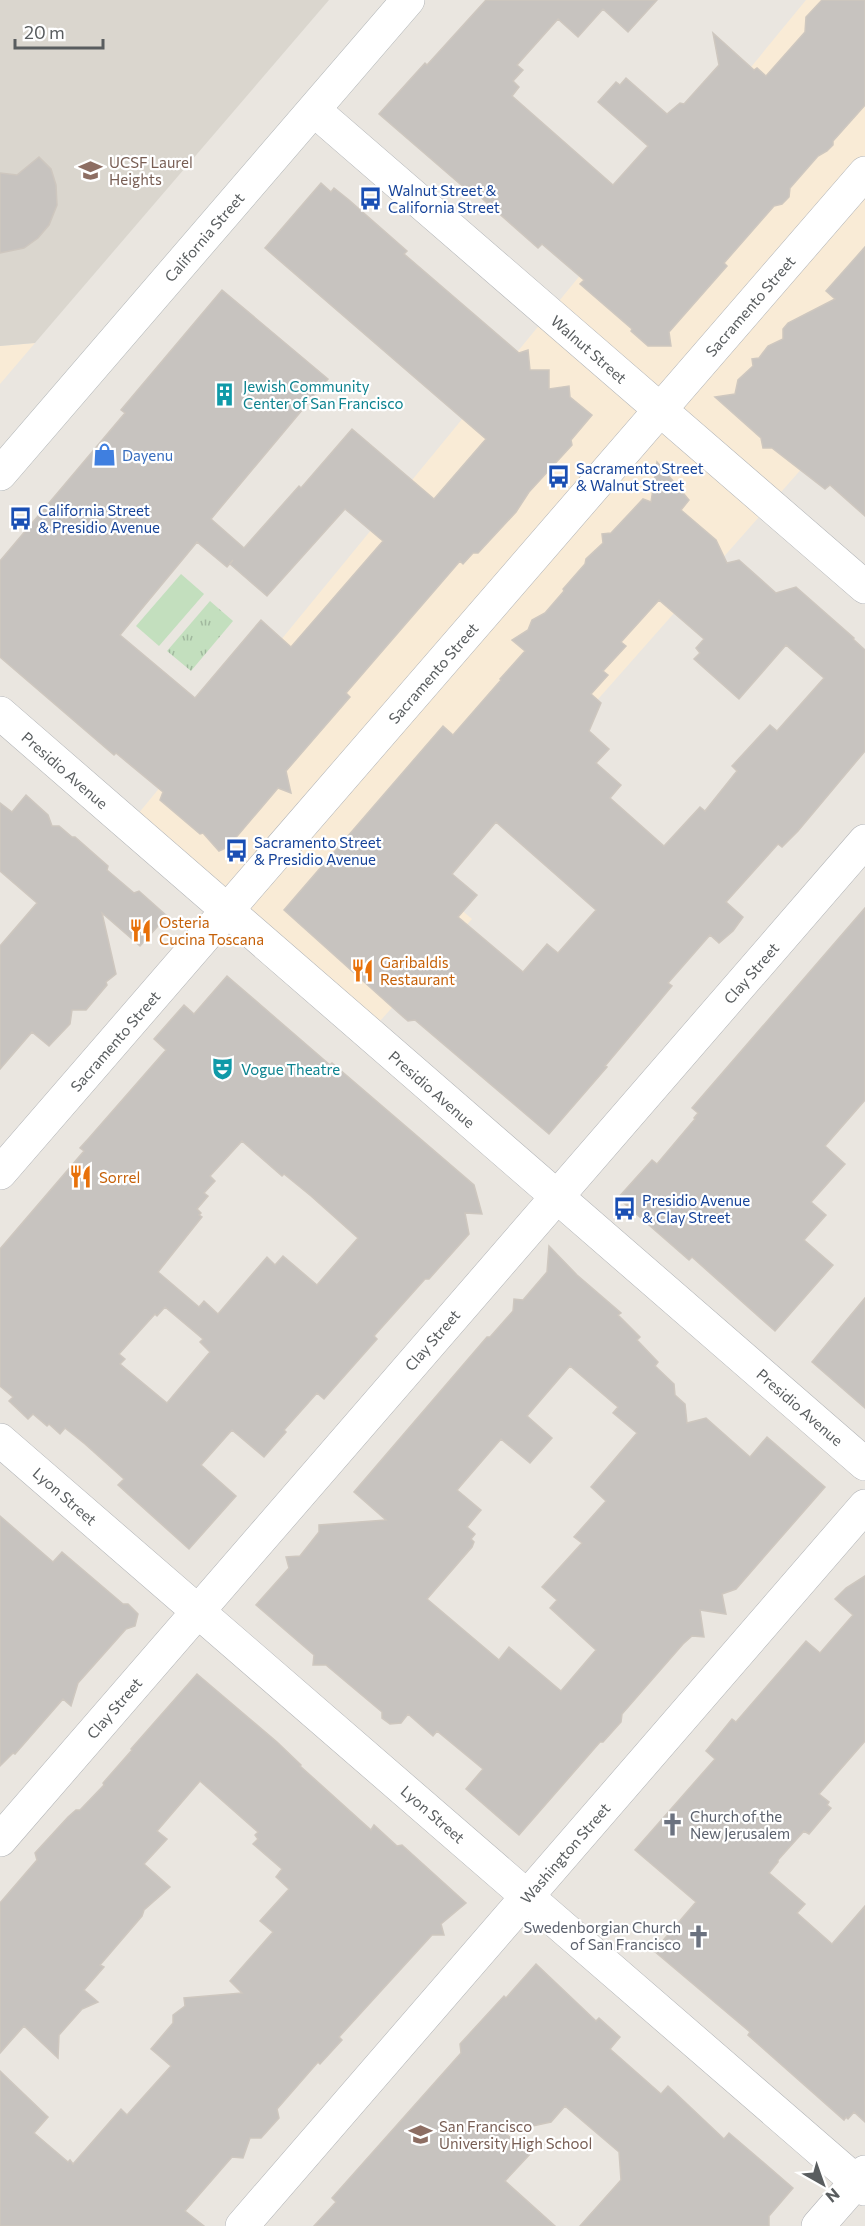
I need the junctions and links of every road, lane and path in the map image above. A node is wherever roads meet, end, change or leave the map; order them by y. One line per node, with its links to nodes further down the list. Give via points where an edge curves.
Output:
1 (408, 0): 2 (street, California Street)
2 (314, 110): 4 (street, Walnut Street); 5 (street, California Street)
3 (865, 173): 4 (street, Sacramento Street)
4 (660, 410): 6 (street, Walnut Street); 9 (street, Sacramento Street)
5 (0, 474)
6 (865, 587)
7 (0, 713): 9 (street, Presidio Avenue)
8 (865, 841): 11 (street, Clay Street)
9 (227, 911): 10 (street, Sacramento Street); 11 (street, Presidio Avenue)
10 (0, 1173)
11 (556, 1197): 13 (street, Presidio Avenue); 15 (street, Clay Street)
12 (0, 1440): 15 (street, Lyon Street)
13 (865, 1464)
14 (865, 1506): 17 (street, Washington Street)
15 (198, 1611): 16 (street, Clay Street); 17 (street, Lyon Street)
16 (0, 1840)
17 (527, 1897): 18 (street, Lyon Street); 19 (street, Washington Street)
18 (862, 2181): 20 (street)
19 (242, 2226)
20 (818, 2226)

